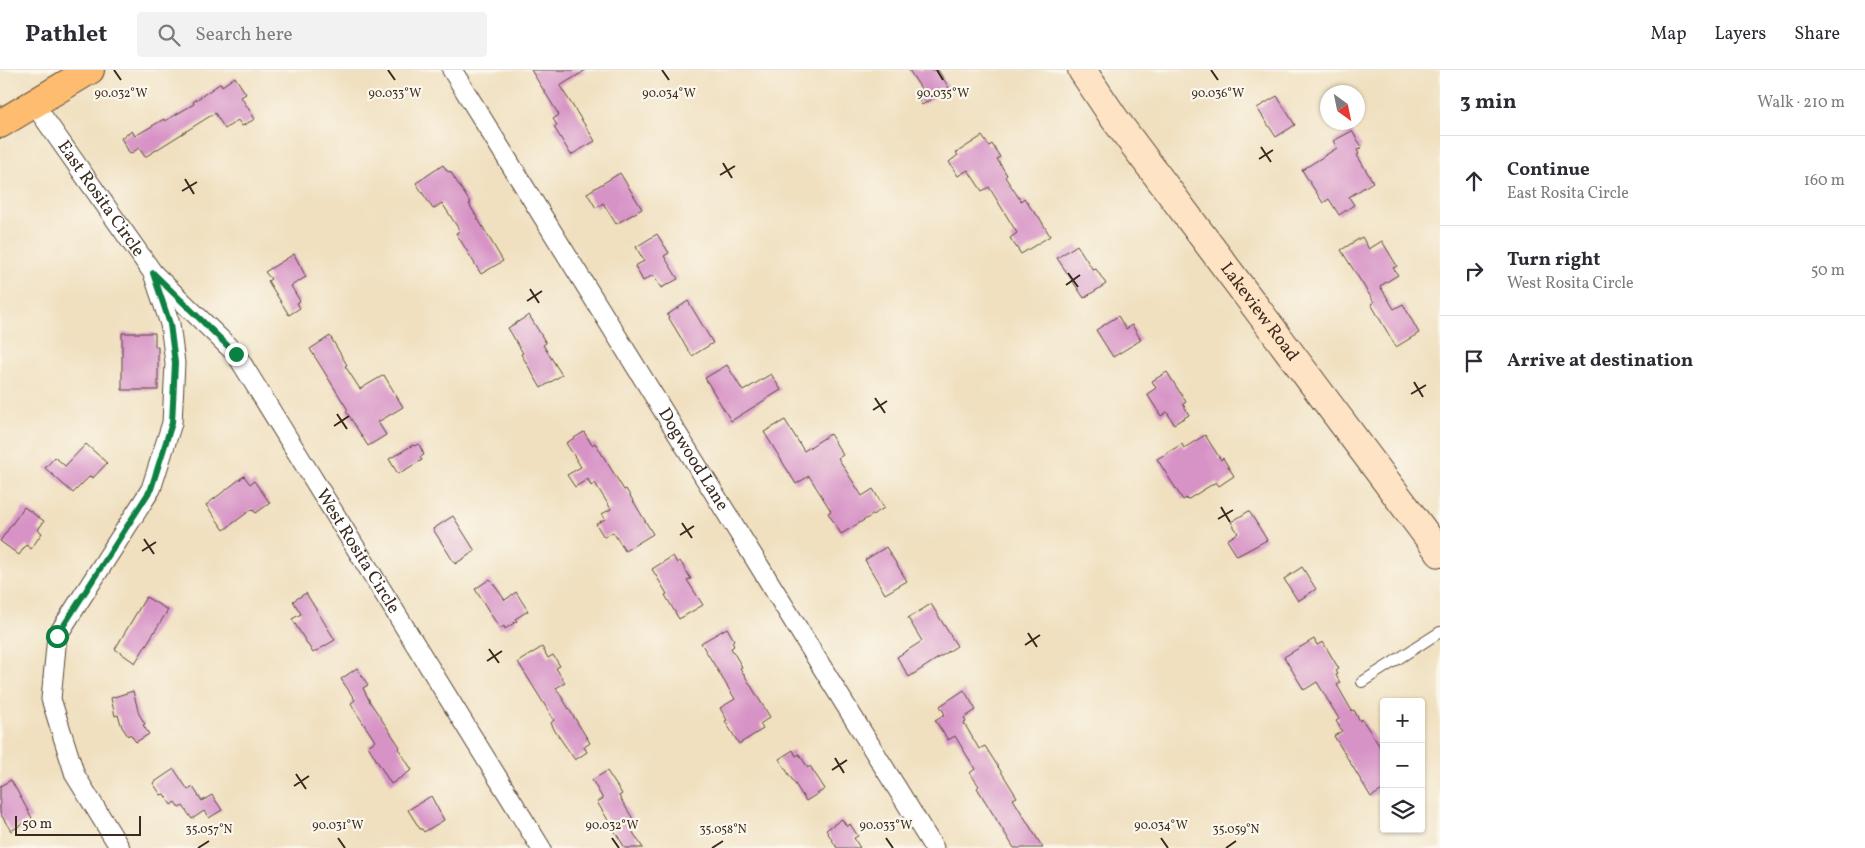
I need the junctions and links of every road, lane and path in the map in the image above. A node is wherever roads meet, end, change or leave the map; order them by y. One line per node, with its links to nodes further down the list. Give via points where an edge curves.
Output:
1 (90, 70): 4 (main road)
2 (452, 70): 12 (street, Dogwood Lane)
3 (1082, 70): 7 (street, Lakeview Road, via 1114,118)
4 (34, 104): 5 (main road); 6 (street, East Rosita Circle)
5 (0, 124)
6 (153, 273): 10 (street, East Rosita Circle, via 170,324 175,363 172,423 151,489 57,636 51,699 75,775); 11 (street, West Rosita Circle, via 236,354)
7 (1440, 553)
8 (1440, 632): 9 (lane)
9 (1362, 682)
10 (120, 848)
11 (542, 848)
12 (934, 848)

